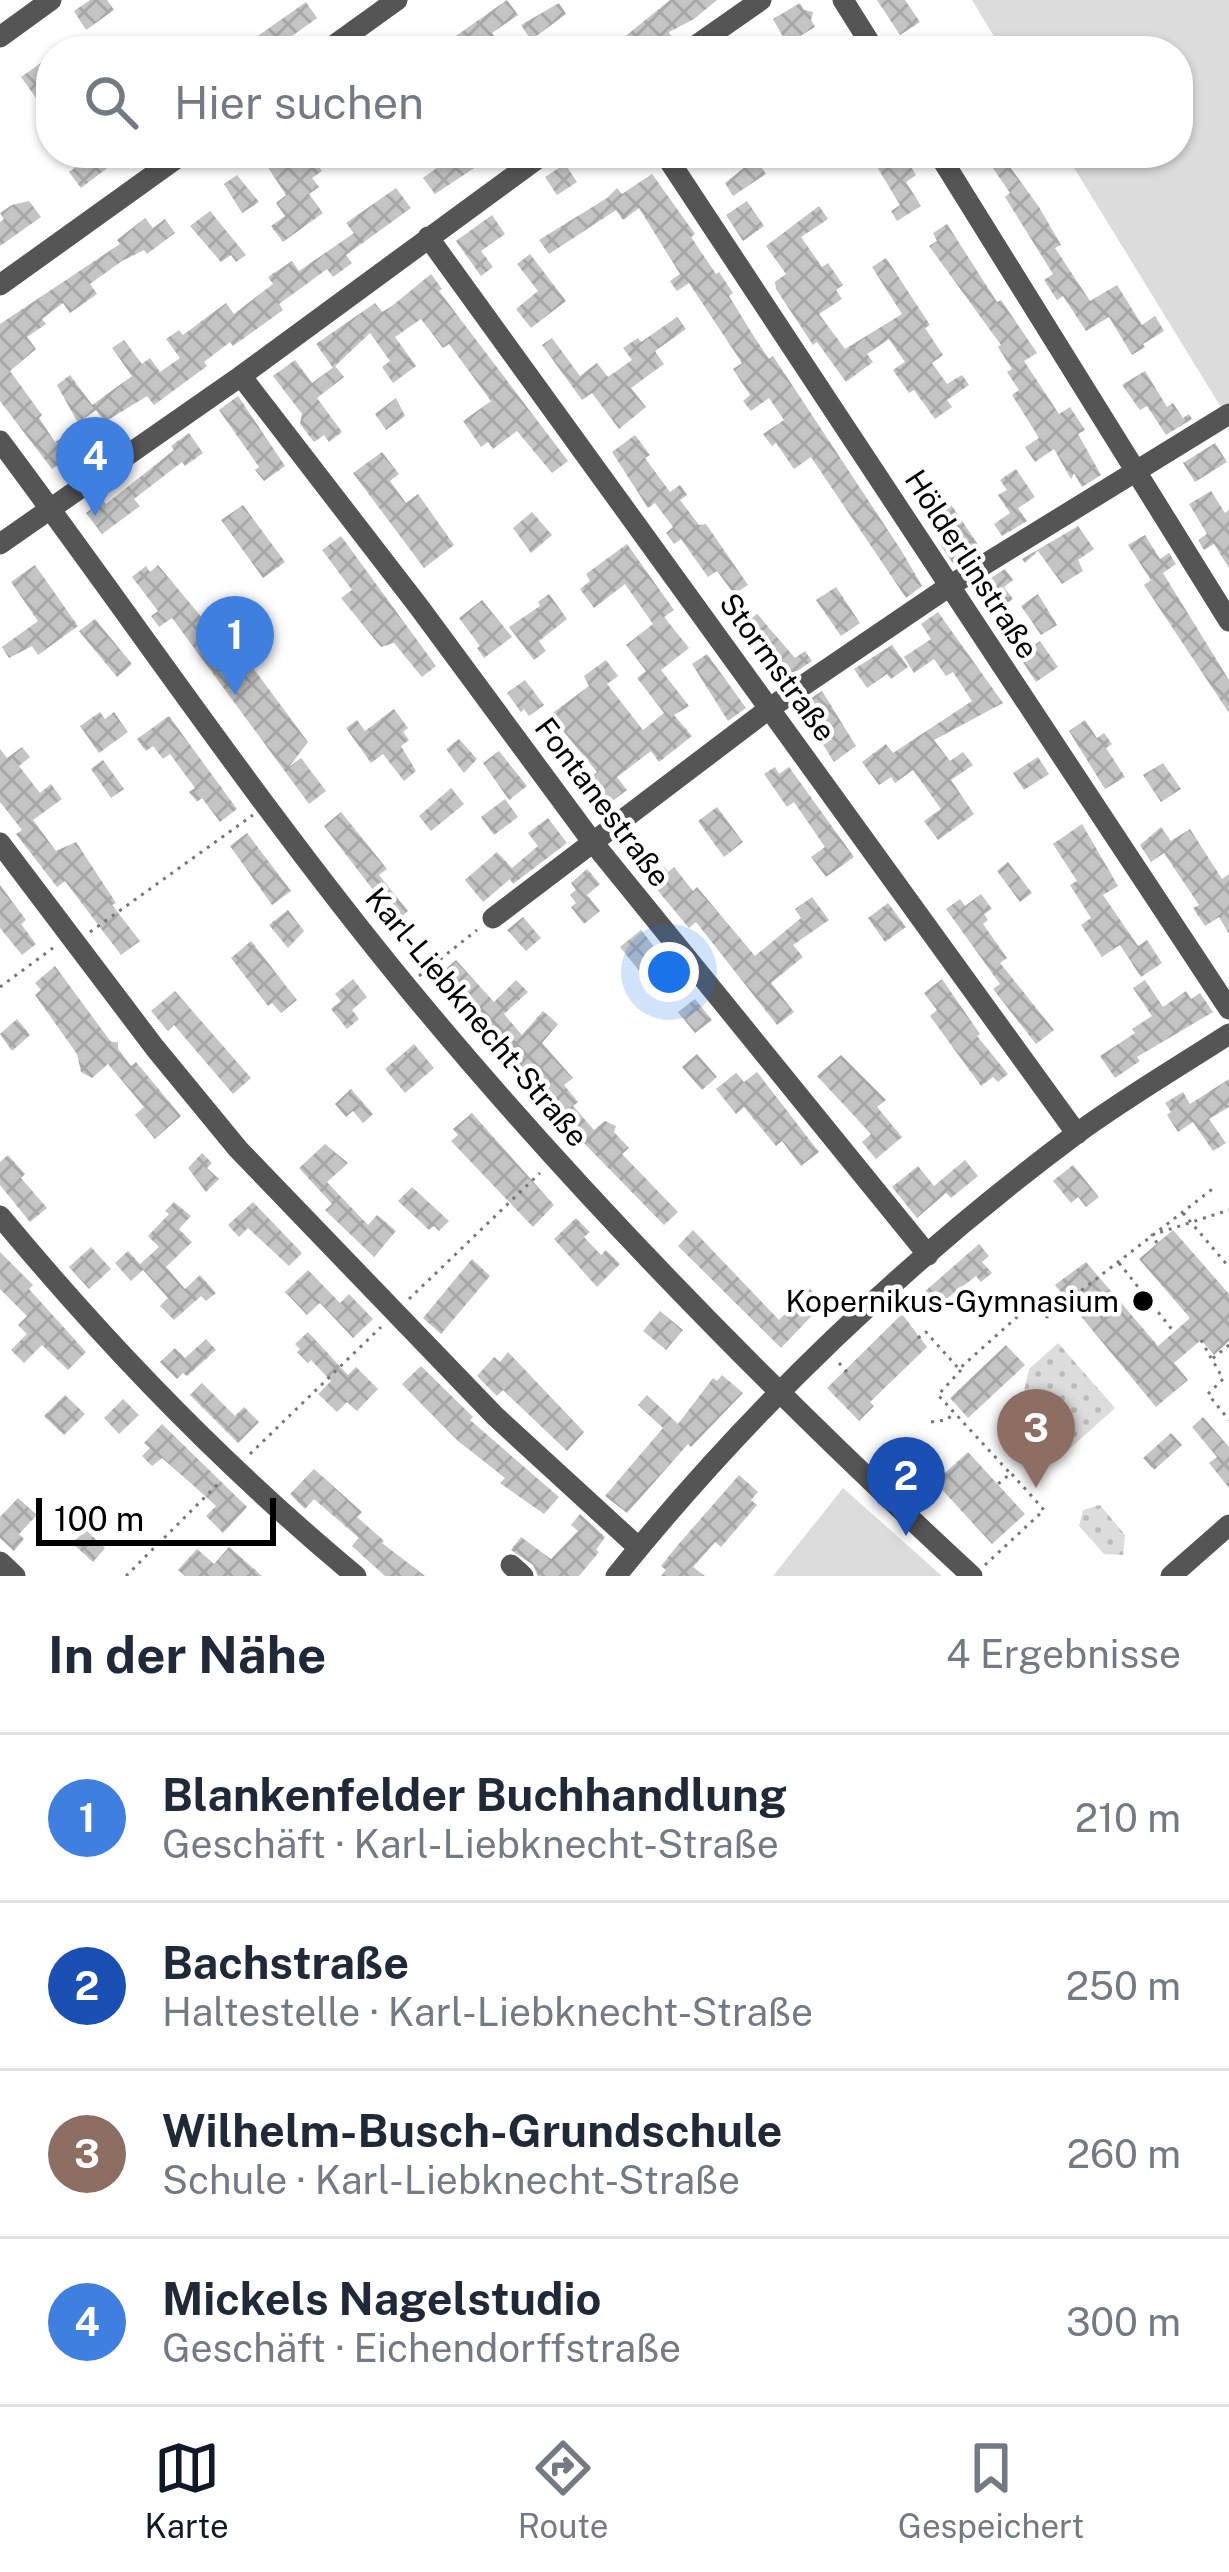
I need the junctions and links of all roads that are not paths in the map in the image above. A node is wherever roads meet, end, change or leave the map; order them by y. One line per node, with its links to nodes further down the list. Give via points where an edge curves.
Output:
1 (51, 0): 5 (street)
2 (397, 0): 6 (street)
3 (761, 0): 7 (street)
4 (843, 0): 8 (street)
5 (3, 27)
6 (347, 36)
7 (709, 36)
8 (866, 36)
9 (163, 168): 14 (street)
10 (524, 168): 13 (street)
11 (674, 168): 21 (street, Hölderlinstraße)
12 (947, 168): 18 (street)
13 (428, 237): 15 (street); 23 (street, Stormstraße)
14 (0, 285)
15 (241, 376): 19 (street); 24 (street, Fontanestraße)
16 (1228, 414): 18 (street)
17 (0, 441): 19 (street, Karl-Liebknecht-Straße)
18 (1134, 470): 21 (street); 22 (street)
19 (50, 510): 20 (street); 32 (street, Karl-Liebknecht-Straße, via 354,920 555,1159)
20 (0, 544)
21 (951, 585): 23 (street); 27 (street, Hölderlinstraße)
22 (1229, 621)
23 (770, 708): 24 (street); 29 (street, Stormstraße)
24 (591, 840): 26 (street); 31 (street, Fontanestraße)
25 (0, 843): 34 (street, via 238,1149 495,1416)
26 (493, 918)
27 (1229, 1009)
28 (1229, 1034): 29 (street)
29 (1077, 1134): 31 (street)
30 (0, 1216): 38 (street, via 75,1304)
31 (928, 1255): 32 (street)
32 (779, 1392): 34 (street); 36 (street, Karl-Liebknecht-Straße)
33 (1229, 1525): 40 (street)
34 (639, 1548): 39 (street)
35 (0, 1562): 37 (street)
36 (978, 1571)
37 (15, 1576)
38 (356, 1576)
39 (616, 1576)
40 (1171, 1576)

